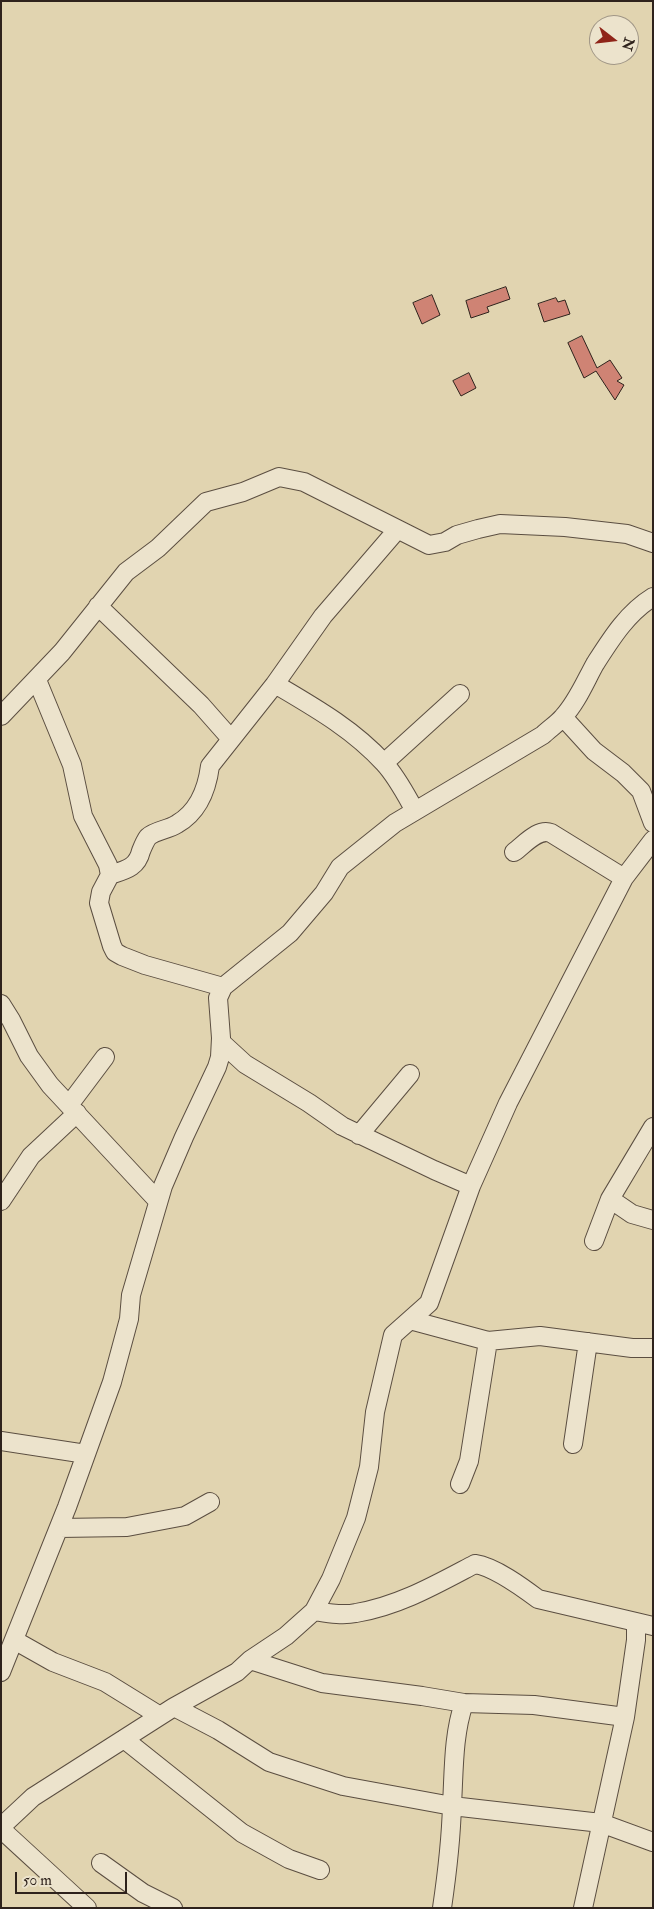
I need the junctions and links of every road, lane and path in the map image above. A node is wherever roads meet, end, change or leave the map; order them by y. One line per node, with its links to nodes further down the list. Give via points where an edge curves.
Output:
1 (397, 530): 2 (street, via 429,545 500,524 627,534); 4 (street, via 304,482 278,477 243,492 206,502 158,548 126,572); 6 (street, via 323,616)
2 (653, 543)
3 (653, 597): 9 (street, via 625,620)
4 (98, 606): 5 (street); 10 (street, via 202,706)
5 (37, 680): 8 (street); 16 (street, via 72,766 83,816)
6 (275, 684): 10 (street); 11 (street, via 335,720)
7 (460, 694): 11 (street)
8 (1, 716)
9 (563, 717): 12 (street, via 543,735); 13 (street, via 594,751 641,791)
10 (231, 740): 16 (street, via 210,766 208,783 199,803 178,824 146,839 135,865)
11 (384, 763): 12 (street)
12 (415, 811): 18 (street, via 395,823 340,868 324,893 290,933)
13 (653, 823)
14 (653, 840): 17 (street)
15 (514, 852): 17 (street, via 545,831)
16 (110, 875): 18 (street, via 100,892 99,903 115,952 145,965)
17 (624, 878): 26 (street, via 508,1103)
18 (223, 987): 20 (street, via 218,998)
19 (1, 1004): 23 (street, via 29,1056)
20 (221, 1042): 25 (street, via 246,1064); 29 (street, via 220,1057 211,1082)
21 (105, 1057): 23 (street)
22 (410, 1074): 25 (street)
23 (73, 1109): 27 (street, via 31,1156); 29 (street)
24 (653, 1127): 28 (street)
25 (359, 1135): 26 (street)
26 (471, 1186): 32 (street, via 429,1303)
27 (2, 1197)
28 (610, 1199): 30 (street, via 632,1214); 31 (street)
29 (158, 1201): 38 (street, via 131,1295 129,1319 112,1382)
30 (653, 1220)
31 (594, 1241)
32 (410, 1320): 33 (street); 42 (street, via 393,1335 356,1518)
33 (488, 1341): 34 (street, via 540,1336); 39 (street, via 469,1461)
34 (588, 1342): 35 (street); 37 (street)
35 (653, 1348)
36 (1, 1441): 38 (street)
37 (573, 1444)
38 (86, 1454): 41 (street)
39 (460, 1484)
40 (210, 1502): 41 (street, via 185,1516 137,1525)
41 (59, 1528): 44 (street)
42 (314, 1611): 43 (street, via 356,1614 406,1599 475,1564 484,1566 538,1599); 45 (street, via 286,1636)
43 (645, 1624): 49 (street, via 636,1640)
44 (14, 1640): 46 (street); 48 (street, via 52,1662)
45 (250, 1660): 47 (street, via 322,1683); 48 (street, via 237,1672)
46 (1, 1672)
47 (464, 1703): 49 (street, via 534,1705); 51 (street, via 453,1767)
48 (167, 1711): 50 (street); 51 (street, via 218,1730 269,1762 343,1786)
49 (625, 1717): 52 (street)
50 (124, 1739): 53 (street, via 33,1797); 56 (street, via 242,1833 289,1859)
51 (452, 1806): 52 (street); 59 (street)
52 (601, 1823): 54 (street); 60 (street)
53 (1, 1828): 57 (street)
54 (653, 1842)
55 (101, 1863): 58 (street, via 143,1893)
56 (320, 1870)
57 (87, 1908)
58 (173, 1908)
59 (442, 1908)
60 (583, 1908)

